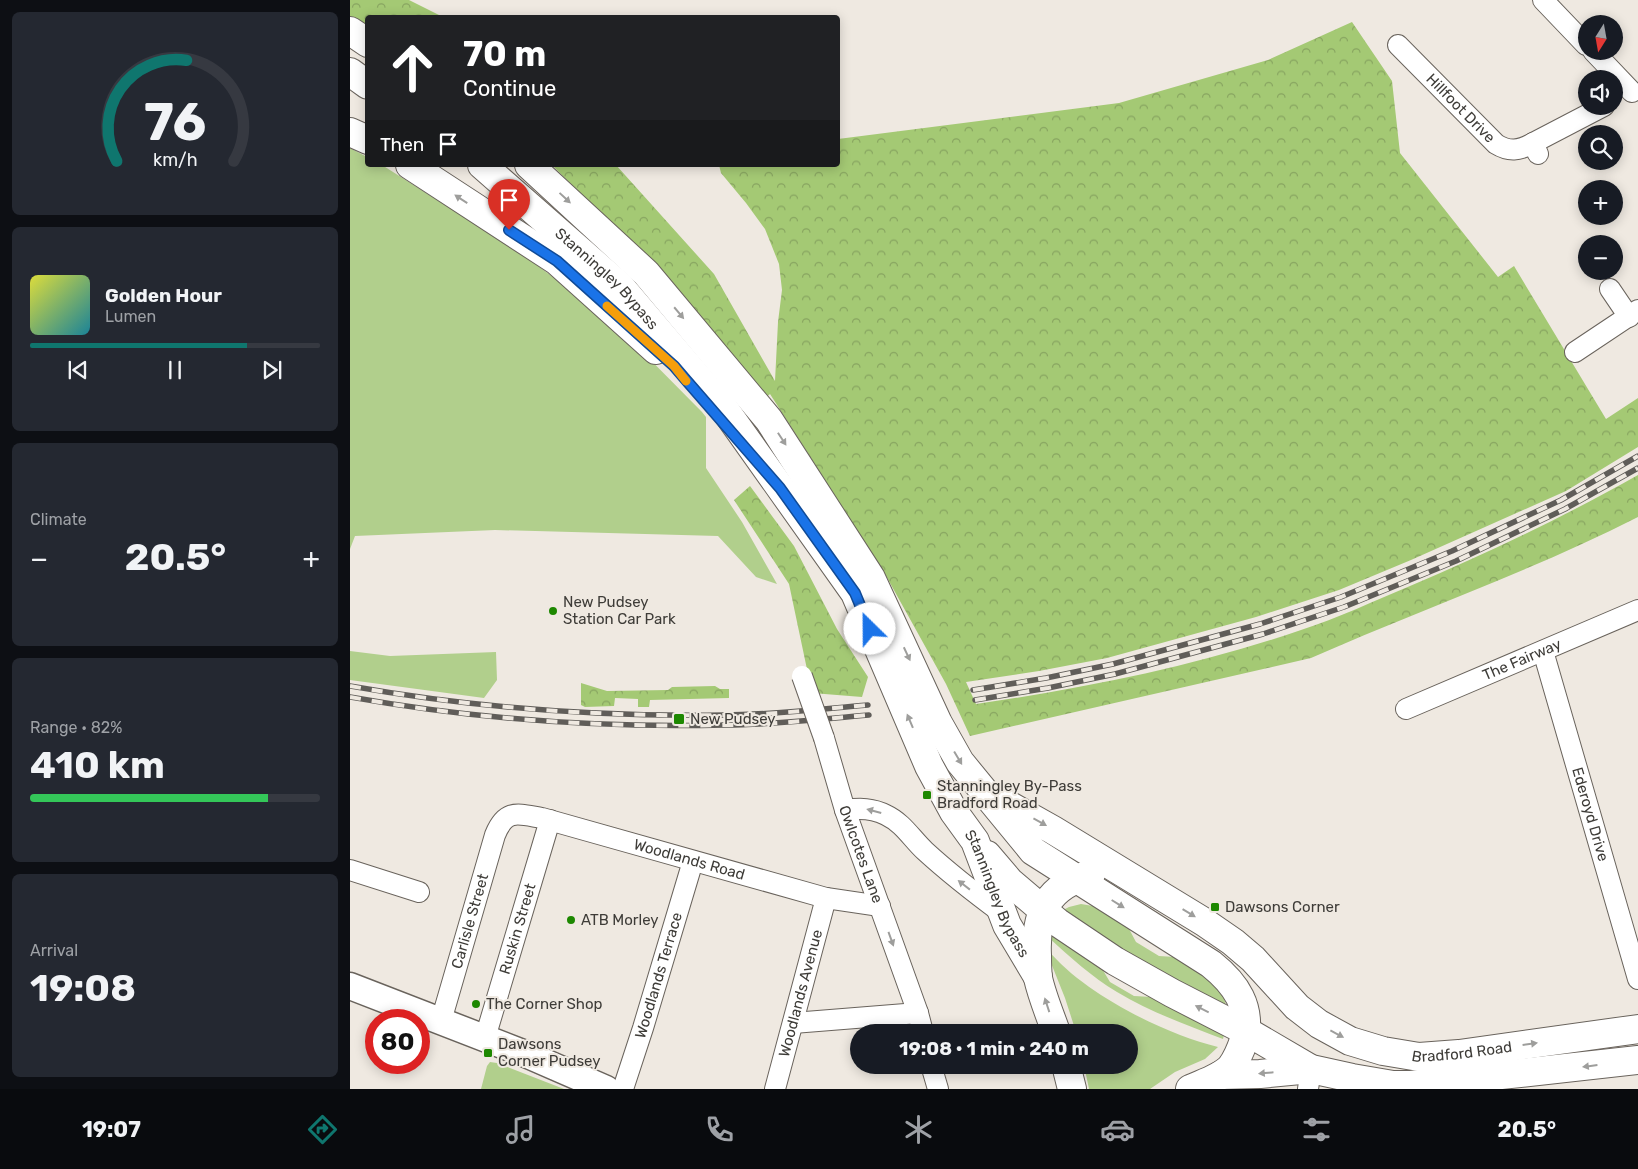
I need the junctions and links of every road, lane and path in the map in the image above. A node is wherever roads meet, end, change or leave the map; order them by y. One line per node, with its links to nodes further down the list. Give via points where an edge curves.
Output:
1 (1543, 0): 3 (street)
2 (350, 31): 4 (highway)
3 (1578, 37)
4 (365, 41)
5 (1398, 45): 11 (street, Hillfoot Drive, via 1504,149 1535,149)
6 (1602, 60): 9 (street)
7 (350, 72): 8 (highway)
8 (365, 83)
9 (1635, 90): 10 (street)
10 (1623, 96)
11 (1590, 115)
12 (350, 132): 13 (highway)
13 (365, 139)
14 (413, 167): 20 (highway, one-way to 14, via 674,366 557,261)
15 (484, 167): 20 (highway, Stanningley Bypass, via 620,286 723,407)
16 (531, 167): 25 (highway, Stanningley Bypass, one-way to 25, via 646,273 769,420 871,578 938,723 960,762)
17 (1610, 289): 18 (street)
18 (1634, 313): 19 (street)
19 (1575, 352)
20 (780, 488): 29 (highway, Stanningley Bypass, one-way to 20, via 929,766 855,593)
21 (1638, 610): 22 (street, The Fairway)
22 (1543, 651): 24 (street, The Fairway); 40 (street, Ederoyd Drive)
23 (802, 676): 26 (street, Owlcotes Lane, bridge)
24 (1406, 709)
25 (982, 790): 32 (highway, Stanningley Bypass, via 1033,851); 33 (highway, Bradford Road, one-way to 33)
26 (845, 810): 36 (street, Owlcotes Lane); 38 (street, one-way to 26, via 961,883 887,815 859,808)
27 (550, 820): 28 (street, Woodlands Road, via 514,814); 30 (street, Woodlands Road); 49 (street, Ruskin Street)
28 (500, 822): 43 (street, Carlisle Street)
29 (975, 841): 37 (highway, via 1010,882); 38 (highway, Stanningley Bypass)
30 (693, 861): 35 (street, Woodlands Road); 56 (street, Woodlands Terrace)
31 (350, 870): 34 (street)
32 (1077, 878): 33 (highway, via 1107,873); 37 (highway, via 1057,891); 48 (highway, Stanningley Bypass, one-way to 48, via 1224,974 1242,999)
33 (1132, 879): 47 (highway, Bradford Road, one-way to 47, via 1233,942 1297,1007 1319,1024 1350,1041 1383,1051 1419,1057 1459,1054)
34 (419, 892)
35 (826, 898): 36 (street, Woodlands Road); 44 (street, Woodlands Avenue)
36 (880, 906): 42 (street, Owlcotes Lane, one-way to 42)
37 (1043, 910): 39 (highway, via 1036,939); 48 (highway, one-way to 37, via 1115,961)
38 (1003, 914): 39 (highway, Stanningley Bypass)
39 (1038, 977): 46 (highway, one-way to 39)
40 (1638, 979)
41 (350, 986): 43 (main road)
42 (918, 1013): 44 (street); 45 (street, Owlcotes Lane)
43 (441, 1021): 49 (main road)
44 (794, 1023): 57 (street, Woodlands Avenue)
45 (921, 1024)
46 (1053, 1024)
47 (1638, 1029)
48 (1246, 1031): 52 (highway, via 1230,1068); 53 (highway)
49 (485, 1038): 55 (main road)
50 (1638, 1060): 54 (highway, Bradford Road, one-way to 54)
51 (934, 1074): 58 (street)
52 (1220, 1075): 53 (highway, one-way to 52, via 1260,1074); 59 (highway)
53 (1309, 1079): 54 (highway, Bradford Road, via 1352,1078)
54 (1393, 1087)
55 (606, 1089)
56 (623, 1089)
57 (775, 1089)
58 (938, 1089)
59 (1190, 1089)

